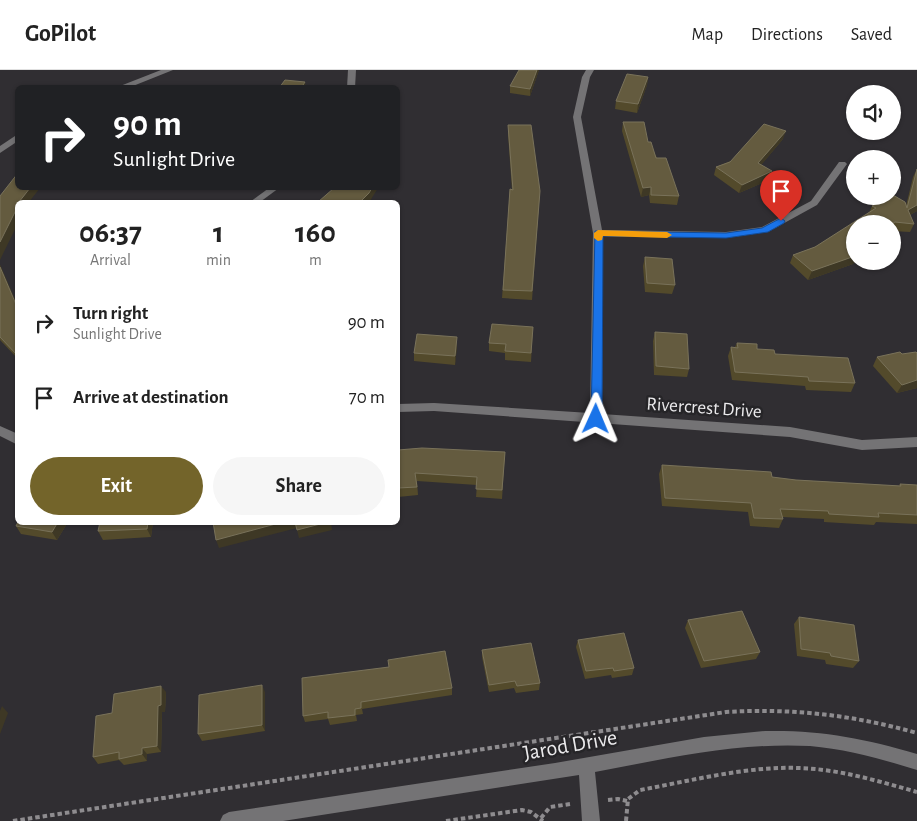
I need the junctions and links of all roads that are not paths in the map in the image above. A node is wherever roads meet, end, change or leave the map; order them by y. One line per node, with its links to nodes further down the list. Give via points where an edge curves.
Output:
1 (169, 70): 4 (street)
2 (352, 70): 5 (street)
3 (590, 70): 11 (street, via 577,117)
4 (127, 85)
5 (351, 85)
6 (15, 139): 7 (street)
7 (0, 150)
8 (842, 164): 11 (street, via 814,203 764,230 726,235)
9 (271, 190): 10 (street)
10 (257, 200)
11 (598, 233): 13 (street)
12 (400, 408): 13 (street, Rivercrest Drive, via 434,407)
13 (596, 419): 16 (street, Rivercrest Drive, via 790,432 862,445)
14 (0, 431): 15 (street)
15 (15, 438)
16 (917, 442)
17 (917, 762): 18 (street, Jarod Drive, via 846,744 796,738 689,747)
18 (586, 766): 19 (street, Jarod Drive); 20 (street)
19 (229, 821)
20 (591, 821)

